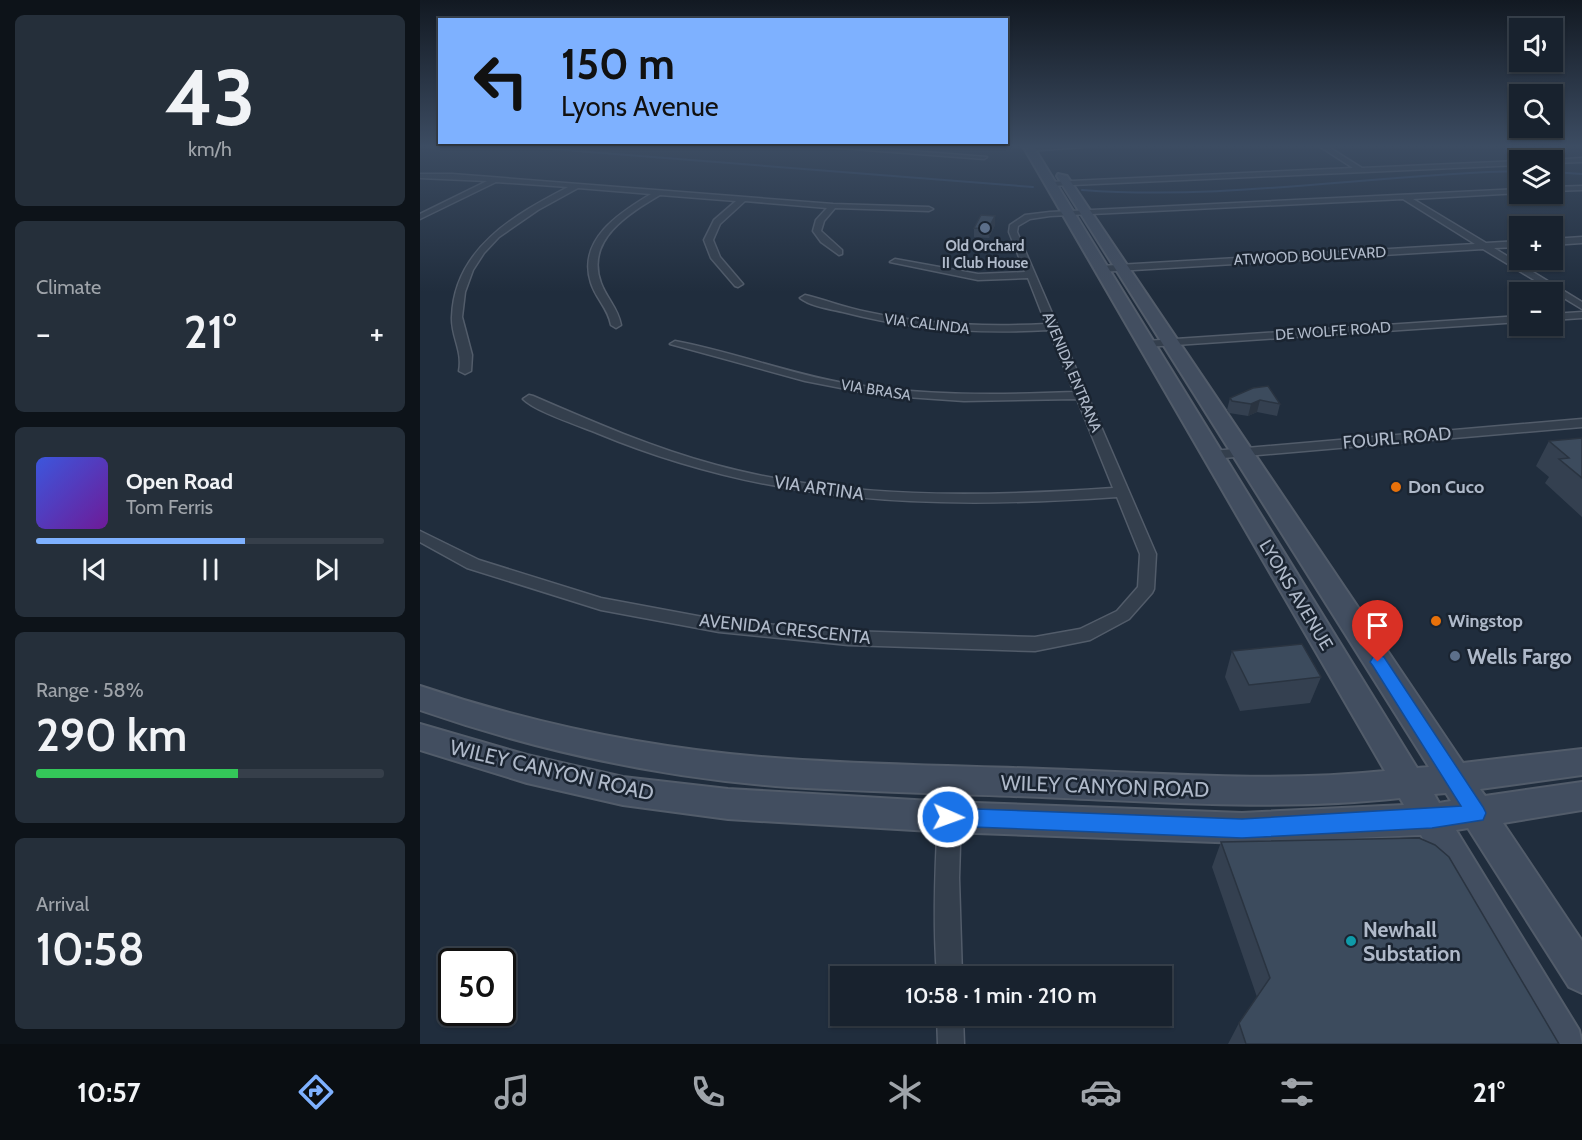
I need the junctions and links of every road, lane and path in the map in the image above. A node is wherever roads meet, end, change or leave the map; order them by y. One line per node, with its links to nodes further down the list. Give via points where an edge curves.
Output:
1 (464, 195): 12 (street)
2 (560, 195): 37 (street, via 501,231 476,255 459,287 457,321 469,355)
3 (655, 195): 32 (street, via 610,226 596,246 592,264 596,284 615,311)
4 (692, 195): 9 (street)
5 (1056, 195): 15 (main road, LYONS AVENUE)
6 (1075, 195): 14 (main road, LYONS AVENUE)
7 (1449, 195): 8 (street, AVENIDA ENTRANA)
8 (1405, 197): 14 (street, AVENIDA ENTRANA); 20 (street)
9 (743, 199): 10 (street); 26 (street, via 721,217 708,241 711,255)
10 (833, 206): 13 (street); 21 (street, via 817,222 816,229 818,236)
11 (420, 208): 12 (street)
12 (435, 209): 16 (street)
13 (929, 209)
14 (1085, 212): 15 (street, AVENIDA ENTRANA); 23 (main road, LYONS AVENUE)
15 (1066, 213): 24 (main road, LYONS AVENUE); 25 (street, AVENIDA ENTRANA, via 1028,217 1014,225 1013,232)
16 (420, 218)
17 (1582, 240): 18 (street)
18 (1563, 241)
19 (1509, 245): 20 (street, ATWOOD BOULEVARD)
20 (1484, 246): 23 (street, ATWOOD BOULEVARD); 28 (street)
21 (839, 252)
22 (895, 262): 25 (street, via 978,277)
23 (1121, 267): 24 (street, ATWOOD BOULEVARD); 34 (main road, LYONS AVENUE)
24 (1100, 268): 36 (main road, LYONS AVENUE)
25 (1032, 275): 33 (street, AVENIDA ENTRANA)
26 (738, 284)
27 (804, 298): 33 (street, VIA CALINDA, via 933,328)
28 (1582, 306)
29 (1582, 315): 30 (street)
30 (1563, 316)
31 (1509, 320): 34 (street, DE WOLFE ROAD)
32 (616, 325)
33 (1052, 327): 38 (street, AVENIDA ENTRANA)
34 (1170, 342): 36 (street, DE WOLFE ROAD); 41 (main road, LYONS AVENUE)
35 (675, 344): 38 (street, VIA BRASA, via 846,387 905,396 976,399)
36 (1146, 344): 42 (main road, LYONS AVENUE)
37 (465, 371)
38 (1081, 395): 44 (street, AVENIDA ENTRANA)
39 (529, 399): 44 (street, VIA ARTINA, via 662,454 738,475 817,490 962,501)
40 (1582, 423): 41 (street, FOURL ROAD)
41 (1241, 452): 42 (street, FOURL ROAD); 46 (main road, LYONS AVENUE)
42 (1212, 455): 43 (main road, LYONS AVENUE)
43 (1225, 477): 46 (main road, via 1255,502 1280,541); 53 (main road, LYONS AVENUE)
44 (1122, 492): 47 (street, AVENIDA ENTRANA, via 1148,554)
45 (420, 536): 47 (street, AVENIDA CRESCENTA, via 473,564 601,604 719,626 848,638 1035,644 1084,635 1123,615)
46 (1306, 551): 51 (main road, LYONS AVENUE)
47 (1146, 589)
48 (420, 698): 52 (main road, WILEY CANYON ROAD, via 562,740 646,756 787,773)
49 (420, 737): 56 (main road, WILEY CANYON ROAD, via 527,769 623,791 728,804)
50 (1582, 762): 51 (main road, WILEY CANYON ROAD)
51 (1454, 778): 53 (main road, WILEY CANYON ROAD); 55 (main road, LYONS AVENUE)
52 (952, 779): 53 (main road, WILEY CANYON ROAD, via 1241,791 1351,789); 56 (street)
53 (1410, 783): 57 (main road, LYONS AVENUE)
54 (1582, 796): 55 (main road, WILEY CANYON ROAD)
55 (1476, 813): 57 (main road, WILEY CANYON ROAD); 59 (main road, LYONS AVENUE)
56 (948, 817): 57 (main road, WILEY CANYON ROAD, via 1221,828); 58 (street)
57 (1432, 819): 62 (main road, LYONS AVENUE)
58 (949, 966)
59 (1582, 974)
60 (950, 1026): 61 (street)
61 (951, 1044)
62 (1565, 1044)

